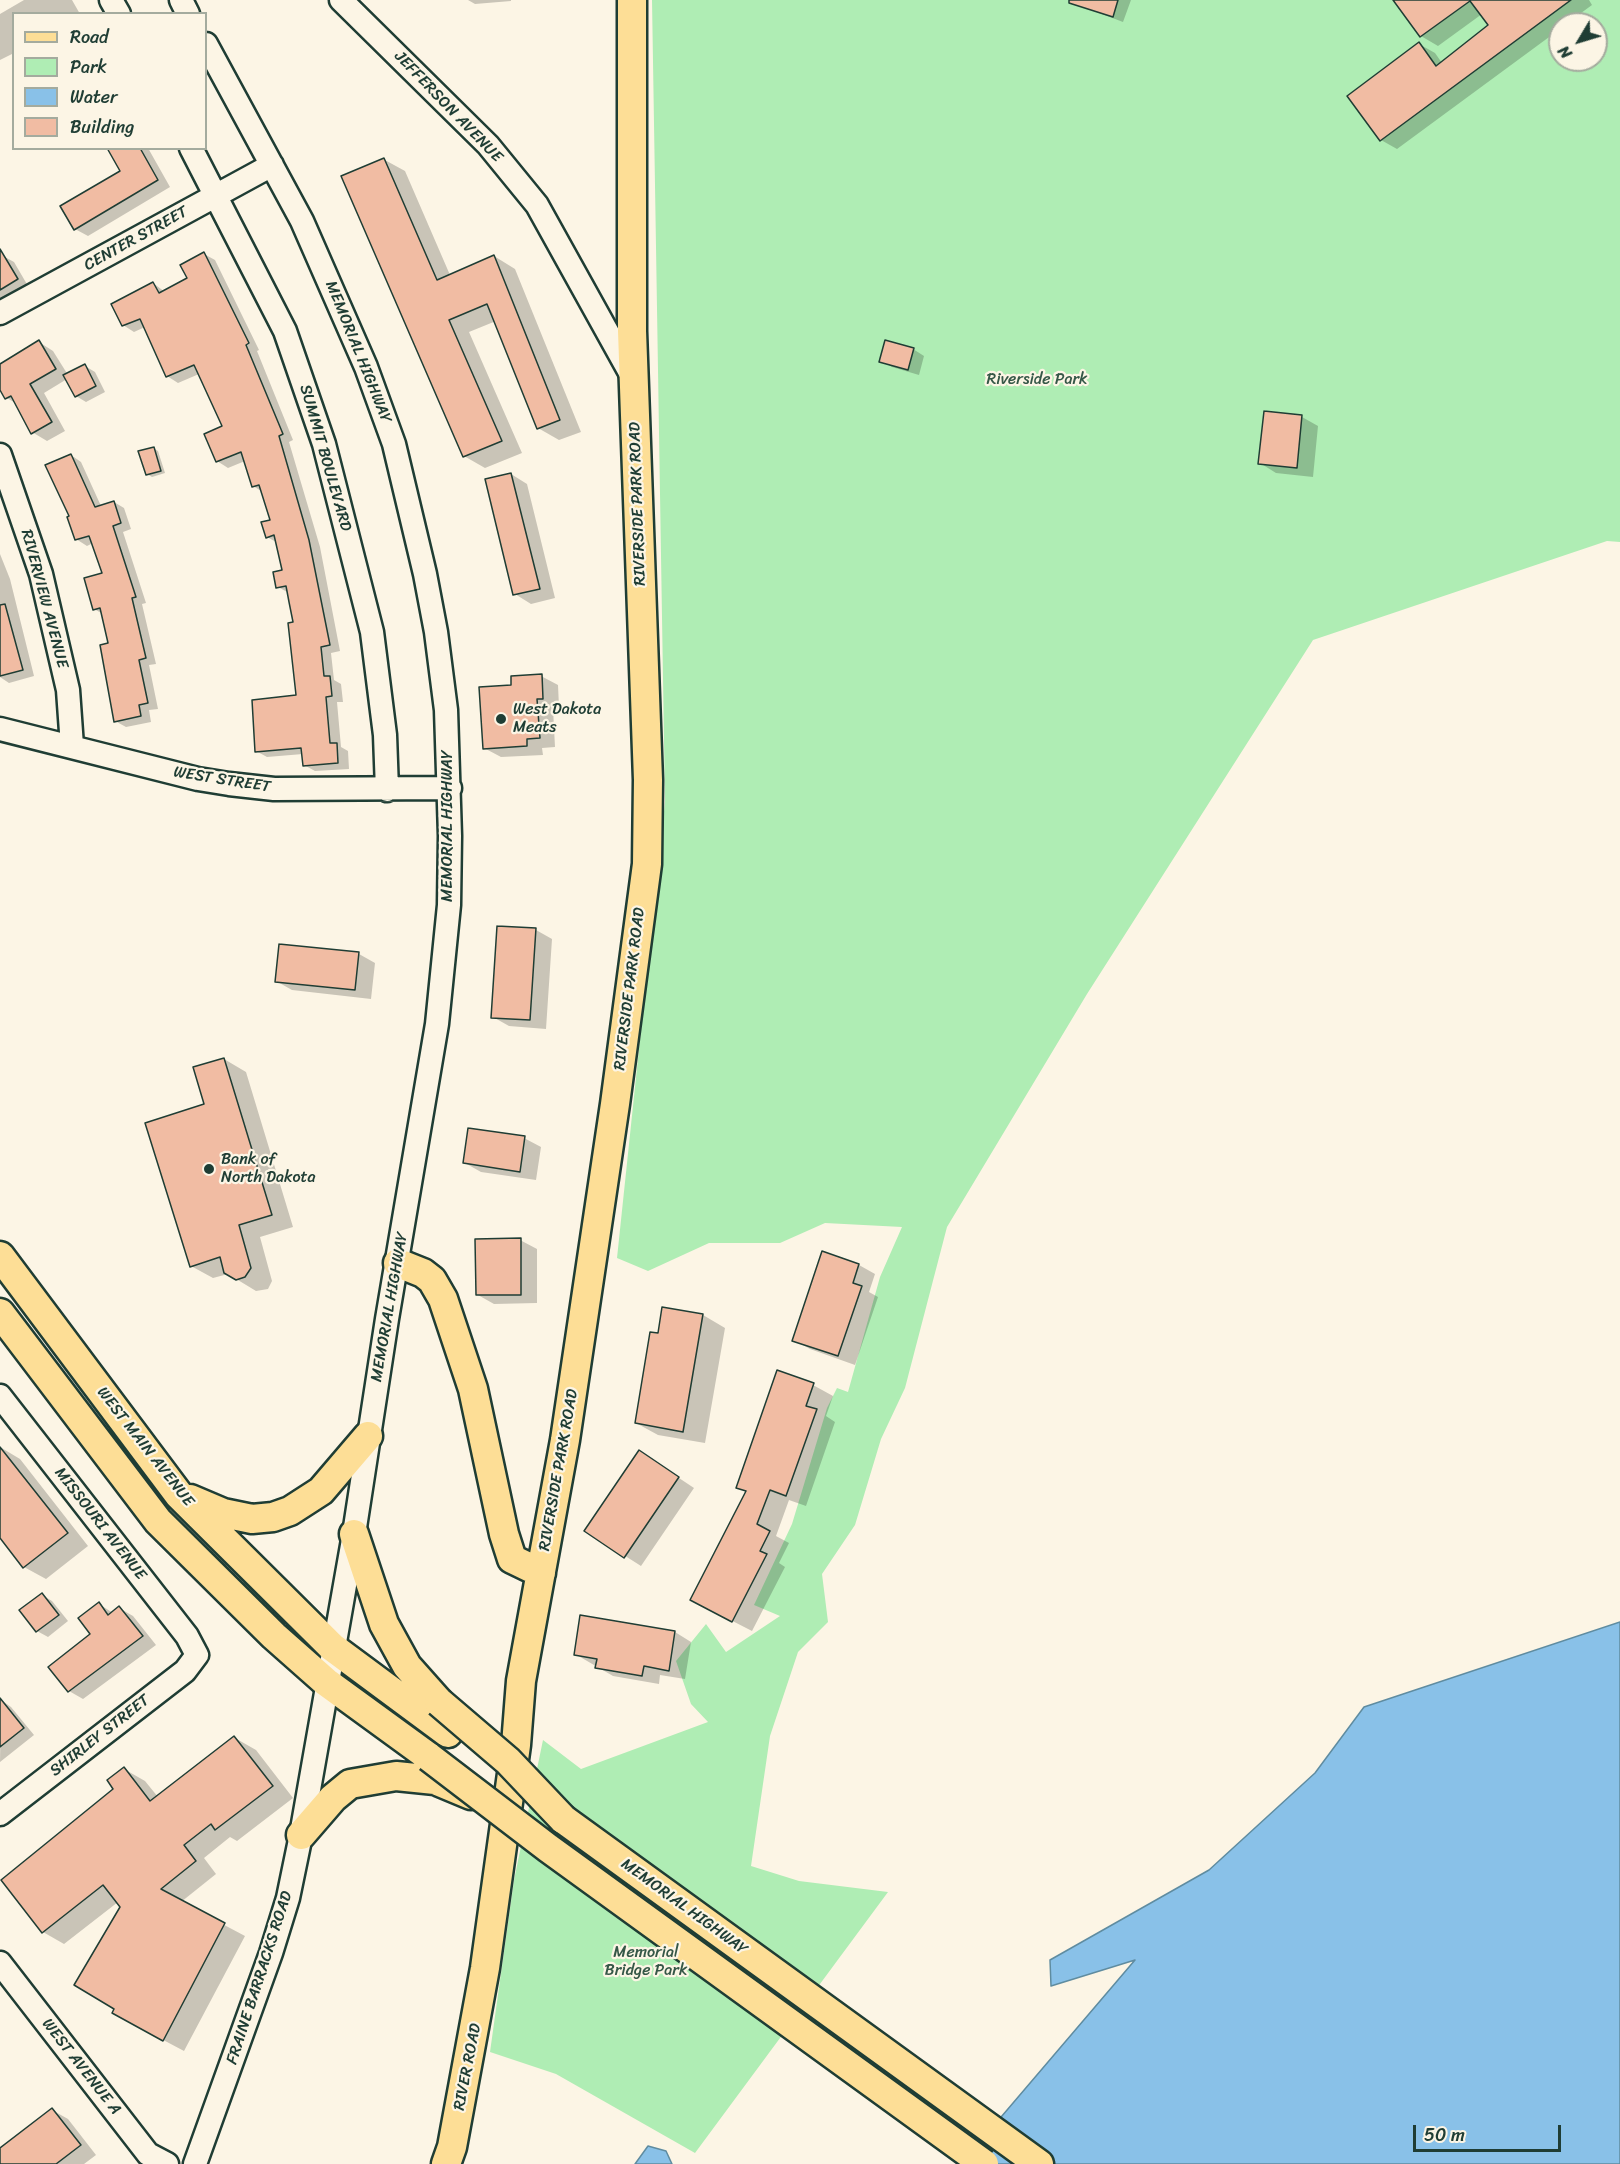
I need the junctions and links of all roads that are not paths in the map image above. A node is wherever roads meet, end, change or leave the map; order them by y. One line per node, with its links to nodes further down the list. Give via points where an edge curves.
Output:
1 (341, 0): 8 (street, JEFFERSON AVENUE, via 488,145 537,205)
2 (632, 0): 8 (main road, RIVERSIDE PARK ROAD)
3 (207, 46): 5 (street, MEMORIAL HIGHWAY)
4 (192, 150): 6 (street, SUMMIT BOULEVARD)
5 (272, 165): 6 (street, CENTER STREET); 12 (street, MEMORIAL HIGHWAY, via 339,300 394,444 436,632)
6 (215, 196): 7 (street, CENTER STREET); 13 (street, SUMMIT BOULEVARD, via 285,331 324,444 372,632 385,735)
7 (0, 313)
8 (634, 380): 21 (main road, RIVERSIDE PARK ROAD, via 648,780 646,864 615,1104)
9 (0, 455): 11 (street, RIVERVIEW AVENUE, via 41,574 68,690)
10 (0, 729): 11 (street, WEST STREET)
11 (72, 746): 13 (street, WEST STREET, via 229,784 274,789)
12 (450, 788): 13 (street, WEST STREET); 15 (street, MEMORIAL HIGHWAY, via 448,905 437,1024)
13 (387, 790)
14 (0, 1256): 19 (main road, WEST MAIN AVENUE)
15 (398, 1263): 18 (street, MEMORIAL HIGHWAY); 21 (main road, via 432,1280 443,1299 473,1389 512,1559)
16 (0, 1313): 24 (main road, WEST MAIN AVENUE, via 158,1521)
17 (1, 1398): 23 (street, MISSOURI AVENUE, via 187,1636)
18 (368, 1436): 19 (main road, via 321,1491 298,1507 273,1516 252,1519 223,1513); 20 (street, MEMORIAL HIGHWAY)
19 (179, 1495): 22 (main road, WEST MAIN AVENUE)
20 (354, 1534): 22 (street, MEMORIAL HIGHWAY); 27 (main road, bridge, via 384,1624 407,1666 439,1702 508,1761)
21 (541, 1573): 30 (main road, RIVERSIDE PARK ROAD, via 521,1681 516,1745)
22 (333, 1647): 24 (street, MEMORIAL HIGHWAY); 27 (main road, MEMORIAL HIGHWAY, bridge)
23 (197, 1655): 26 (street, SHIRLEY STREET, via 184,1671)
24 (326, 1682): 25 (main road, MEMORIAL HIGHWAY, bridge); 28 (street, FRAINE BARRACKS ROAD)
25 (487, 1801): 28 (main road, bridge, via 435,1780 396,1776 350,1784); 34 (main road, MEMORIAL HIGHWAY, bridge)
26 (0, 1814)
27 (563, 1819): 35 (main road, MEMORIAL HIGHWAY)
28 (301, 1835): 32 (street, FRAINE BARRACKS ROAD, via 271,1953)
29 (0, 1963): 31 (street, WEST AVENUE A, via 148,2154)
30 (485, 1968): 33 (main road, RIVER ROAD)
31 (167, 2164)
32 (195, 2164)
33 (446, 2164)
34 (984, 2164)
35 (1039, 2164)

